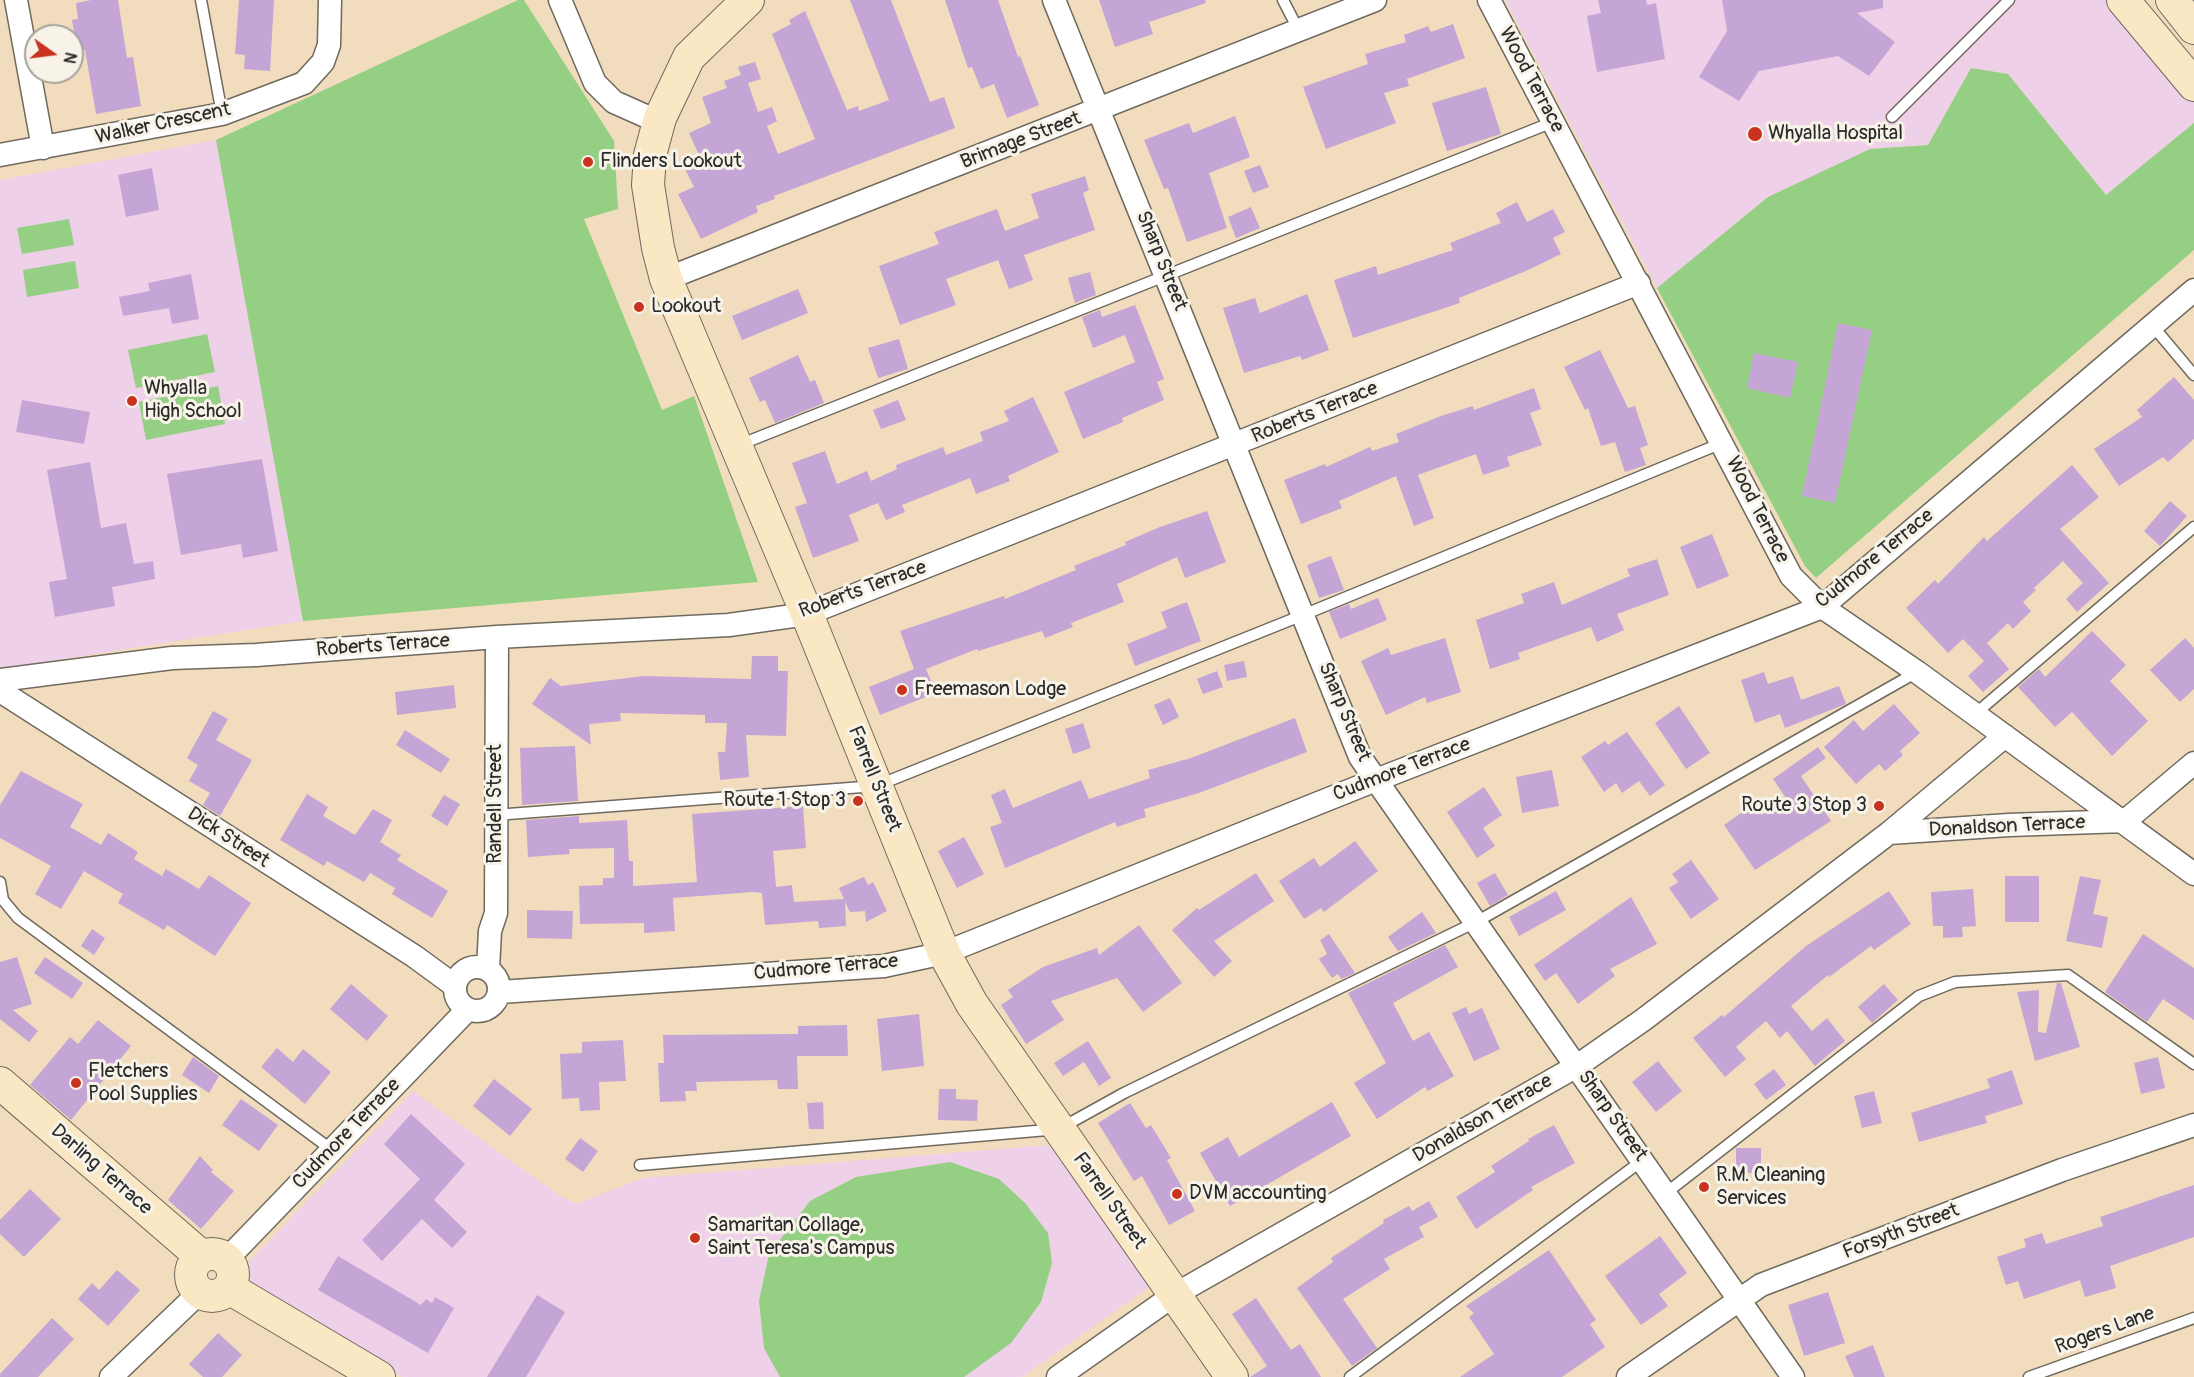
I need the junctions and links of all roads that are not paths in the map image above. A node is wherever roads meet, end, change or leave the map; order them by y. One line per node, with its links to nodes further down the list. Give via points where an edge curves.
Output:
1 (16, 0): 21 (street)
2 (201, 0): 17 (lane)
3 (330, 0): 17 (street, Walker Crescent, via 329,45 316,73 304,83)
4 (560, 0): 19 (street, via 595,83 614,102)
5 (748, 0): 19 (main road, Farrell Street, via 689,57)
6 (1054, 0): 16 (street, Sharp Street)
7 (1283, 0): 14 (lane)
8 (1375, 0): 14 (street, Brimage Street)
9 (1489, 0): 20 (street, Wood Terrace)
10 (2009, 0): 18 (lane)
11 (2123, 0): 15 (main road)
12 (2172, 0): 13 (main road)
13 (2194, 28)
14 (1299, 31): 16 (street, Brimage Street)
15 (2194, 85)
16 (1100, 110): 23 (street, Sharp Street); 24 (street, Brimage Street)
17 (222, 114): 21 (street, Walker Crescent)
18 (1892, 117)
19 (659, 122): 24 (main road, Farrell Street, via 650,155 648,185)
20 (1553, 122): 23 (lane); 25 (street, Wood Terrace)
21 (43, 148): 22 (street, Walker Crescent)
22 (0, 155)
23 (1167, 277): 30 (street, Sharp Street); 31 (lane)
24 (666, 279): 31 (main road, Farrell Street)
25 (1639, 283): 29 (street, Wood Terrace); 30 (street, Roberts Terrace)
26 (2194, 290): 27 (street, Cudmore Terrace)
27 (2152, 325): 28 (lane); 33 (street, Cudmore Terrace)
28 (2194, 375)
29 (1722, 443): 33 (street, Wood Terrace, via 1791,576); 35 (lane)
30 (1235, 446): 34 (street, Roberts Terrace); 35 (street, Sharp Street)
31 (735, 447): 34 (main road, Farrell Street)
32 (2194, 527): 40 (lane)
33 (1822, 608): 37 (street, Wood Terrace); 43 (street, Cudmore Terrace)
34 (807, 614): 36 (street, Roberts Terrace, via 729,625); 44 (main road, Farrell Street)
35 (1303, 615): 43 (street, Sharp Street, via 1360,757); 44 (lane)
36 (497, 637): 38 (street, Roberts Terrace, via 172,658); 45 (street, Randell Street)
37 (1917, 672): 40 (street, Wood Terrace); 50 (lane)
38 (0, 680)
39 (0, 691): 53 (street, Dick Street, via 404,949)
40 (1975, 714): 41 (street, Wood Terrace)
41 (2005, 736): 46 (street, Wood Terrace); 47 (street, Donaldson Terrace)
42 (2194, 764): 46 (street)
43 (1376, 780): 50 (street, Sharp Street); 51 (street, Cudmore Terrace)
44 (876, 786): 45 (lane); 51 (main road, Farrell Street)
45 (495, 815): 52 (street, Randell Street, via 496,913 490,931)
46 (2125, 822): 47 (street, Donaldson Terrace); 48 (street, Wood Terrace)
47 (1889, 833): 57 (street, Donaldson Terrace)
48 (2194, 874)
49 (0, 882): 61 (lane, via 3,900 18,918)
50 (1476, 922): 57 (street, Sharp Street); 60 (lane, via 1124,1093)
51 (944, 953): 54 (street, Cudmore Terrace, via 884,966); 60 (main road, Farrell Street, via 972,1004)
52 (488, 969): 53 (street, via 467,969); 54 (street, via 498,978)
53 (455, 986): 55 (street, via 458,1000)
54 (500, 992): 55 (street, via 488,1008)
55 (468, 1009): 61 (street, Cudmore Terrace)
56 (2194, 1064): 64 (lane, via 2068,975 1955,982 1919,996)
57 (1577, 1066): 62 (street, Sharp Street); 66 (street, Donaldson Terrace)
58 (0, 1083): 65 (main road, Darling Terrace)
59 (2194, 1125): 67 (street, Forsyth Street, via 2062,1170 1772,1281)
60 (1059, 1129): 63 (lane); 66 (main road, Farrell Street)
61 (332, 1150): 65 (street, Cudmore Terrace)
62 (1643, 1160): 64 (street, Sharp Street); 73 (lane)
63 (640, 1165)
64 (1666, 1194): 67 (street, Sharp Street)
65 (214, 1274): 69 (street, Cudmore Terrace); 70 (main road, Darling Terrace)
66 (1174, 1295): 71 (street, Donaldson Terrace); 72 (main road, Farrell Street)
67 (1740, 1299): 74 (street, Forsyth Street); 75 (street, Sharp Street)
68 (2194, 1318): 76 (lane, Rogers Lane)
69 (111, 1377)
70 (379, 1377)
71 (1058, 1377)
72 (1232, 1377)
73 (1350, 1377)
74 (1628, 1377)
75 (1793, 1377)
76 (2029, 1377)

